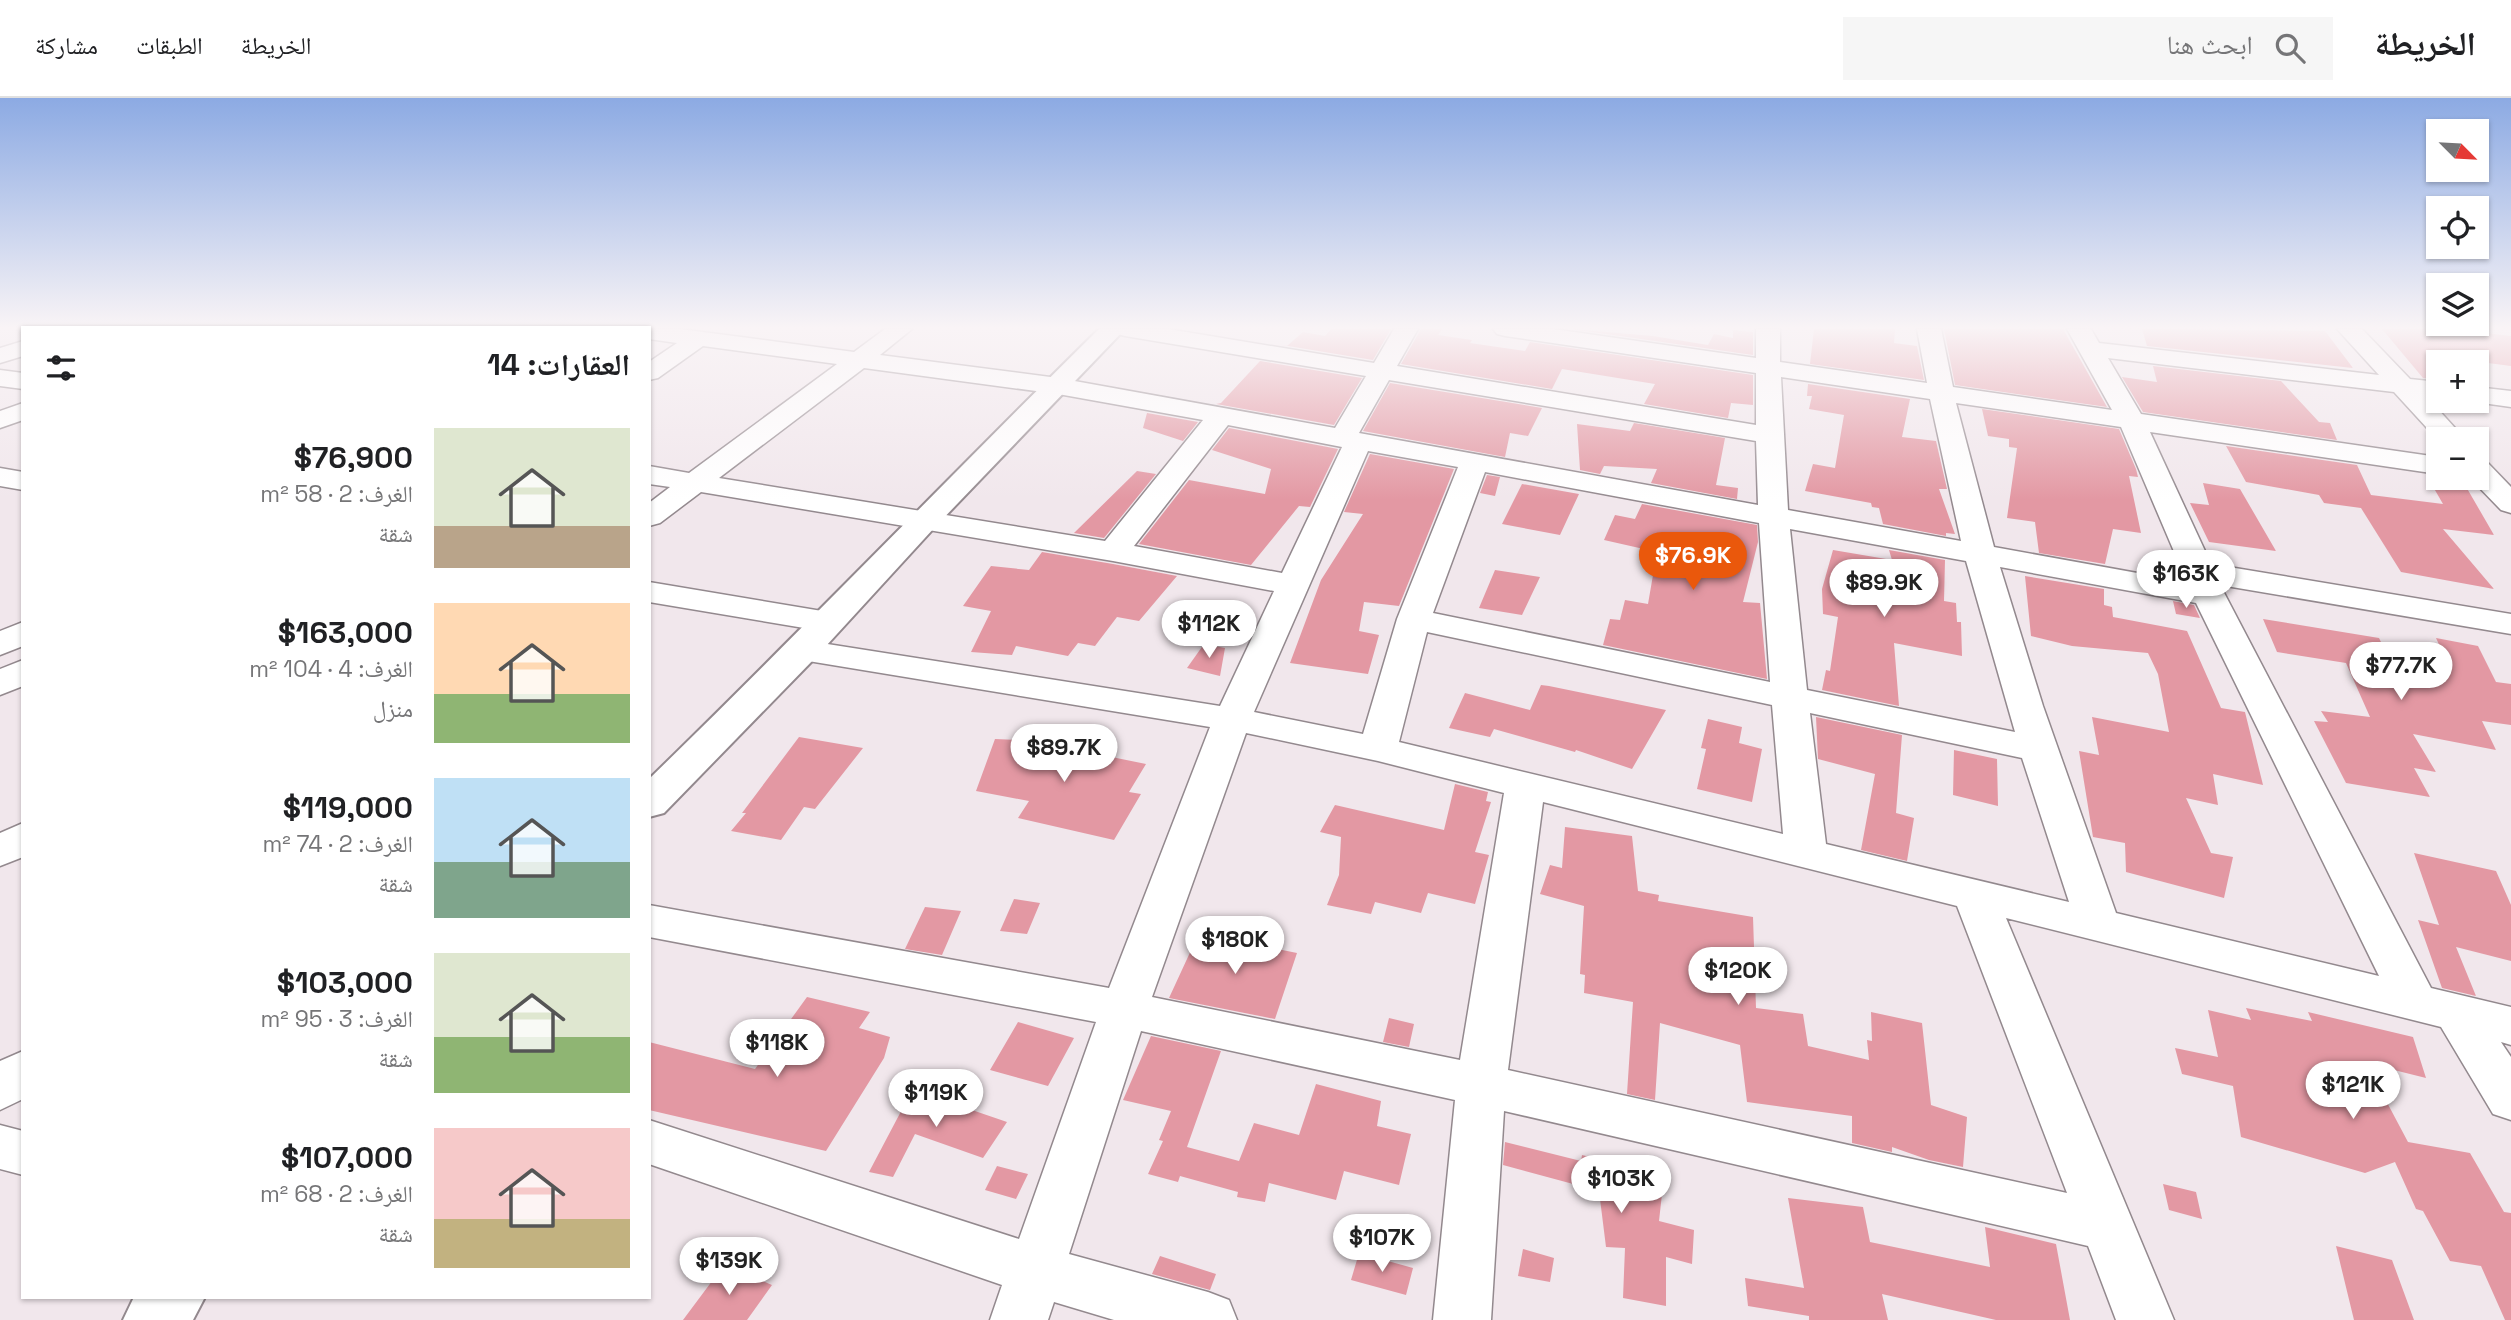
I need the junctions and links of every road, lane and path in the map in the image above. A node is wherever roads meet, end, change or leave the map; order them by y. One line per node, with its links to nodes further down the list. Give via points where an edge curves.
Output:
1 (823, 386): 29 (street)
2 (1058, 386): 15 (street); 33 (street)
3 (1376, 386): 20 (street)
4 (1463, 386): 19 (street)
5 (1768, 386): 19 (street)
6 (1892, 386): 11 (street)
7 (1939, 386): 11 (street)
8 (2111, 386): 17 (street)
9 (2402, 386): 10 (street); 18 (street)
10 (2426, 389)
11 (1940, 393): 17 (street); 35 (street)
12 (2489, 396): 13 (street)
13 (2511, 399)
14 (21, 412): 16 (street)
15 (1221, 416): 20 (street); 34 (street)
16 (0, 420)
17 (2131, 420): 22 (street); 36 (street)
18 (2441, 427)
19 (1768, 435): 32 (street)
20 (1350, 440): 21 (street); 37 (street)
21 (1474, 463): 32 (street); 39 (street)
22 (2426, 464)
23 (2511, 465): 24 (street)
24 (2489, 467)
25 (651, 475): 29 (street)
26 (0, 477): 27 (street)
27 (21, 481)
28 (2489, 481): 30 (street)
29 (693, 483): 31 (street); 33 (street)
30 (2511, 504)
31 (651, 515)
32 (1773, 517): 35 (street); 48 (street)
33 (924, 520): 34 (street); 42 (street)
34 (1113, 552): 37 (street)
35 (1980, 555): 36 (street); 51 (street)
36 (2203, 583): 40 (street); 61 (street)
37 (1292, 585): 49 (street)
38 (651, 593): 42 (street)
39 (1414, 619): 48 (street); 50 (street)
40 (2511, 624)
41 (21, 633): 43 (street)
42 (815, 636): 49 (street); 53 (street)
43 (0, 645)
44 (0, 661): 45 (street)
45 (21, 668)
46 (21, 670): 47 (street)
47 (0, 684)
48 (1790, 698): 51 (street); 56 (street)
49 (1232, 719): 50 (street); 60 (street)
50 (1378, 749): 52 (street)
51 (2038, 749): 59 (street)
52 (1525, 787): 56 (street); 64 (street)
53 (651, 801)
54 (21, 838): 55 (street)
55 (0, 852)
56 (1806, 854): 57 (street)
57 (1975, 897): 59 (street); 70 (street)
58 (651, 921): 60 (street)
59 (2099, 927): 61 (street)
60 (1124, 1009): 64 (street); 71 (street)
61 (2437, 1009): 62 (street); 66 (street)
62 (2511, 1026)
63 (21, 1072): 65 (street)
64 (1481, 1085): 70 (street); 75 (street)
65 (0, 1089)
66 (2511, 1099)
67 (651, 1143): 71 (street)
68 (0, 1146): 69 (street)
69 (21, 1152)
70 (2106, 1226): 76 (street)
71 (1028, 1295): 74 (street)
72 (173, 1299): 73 (street)
73 (153, 1320)
74 (1208, 1320)
75 (1462, 1320)
76 (2145, 1320)

